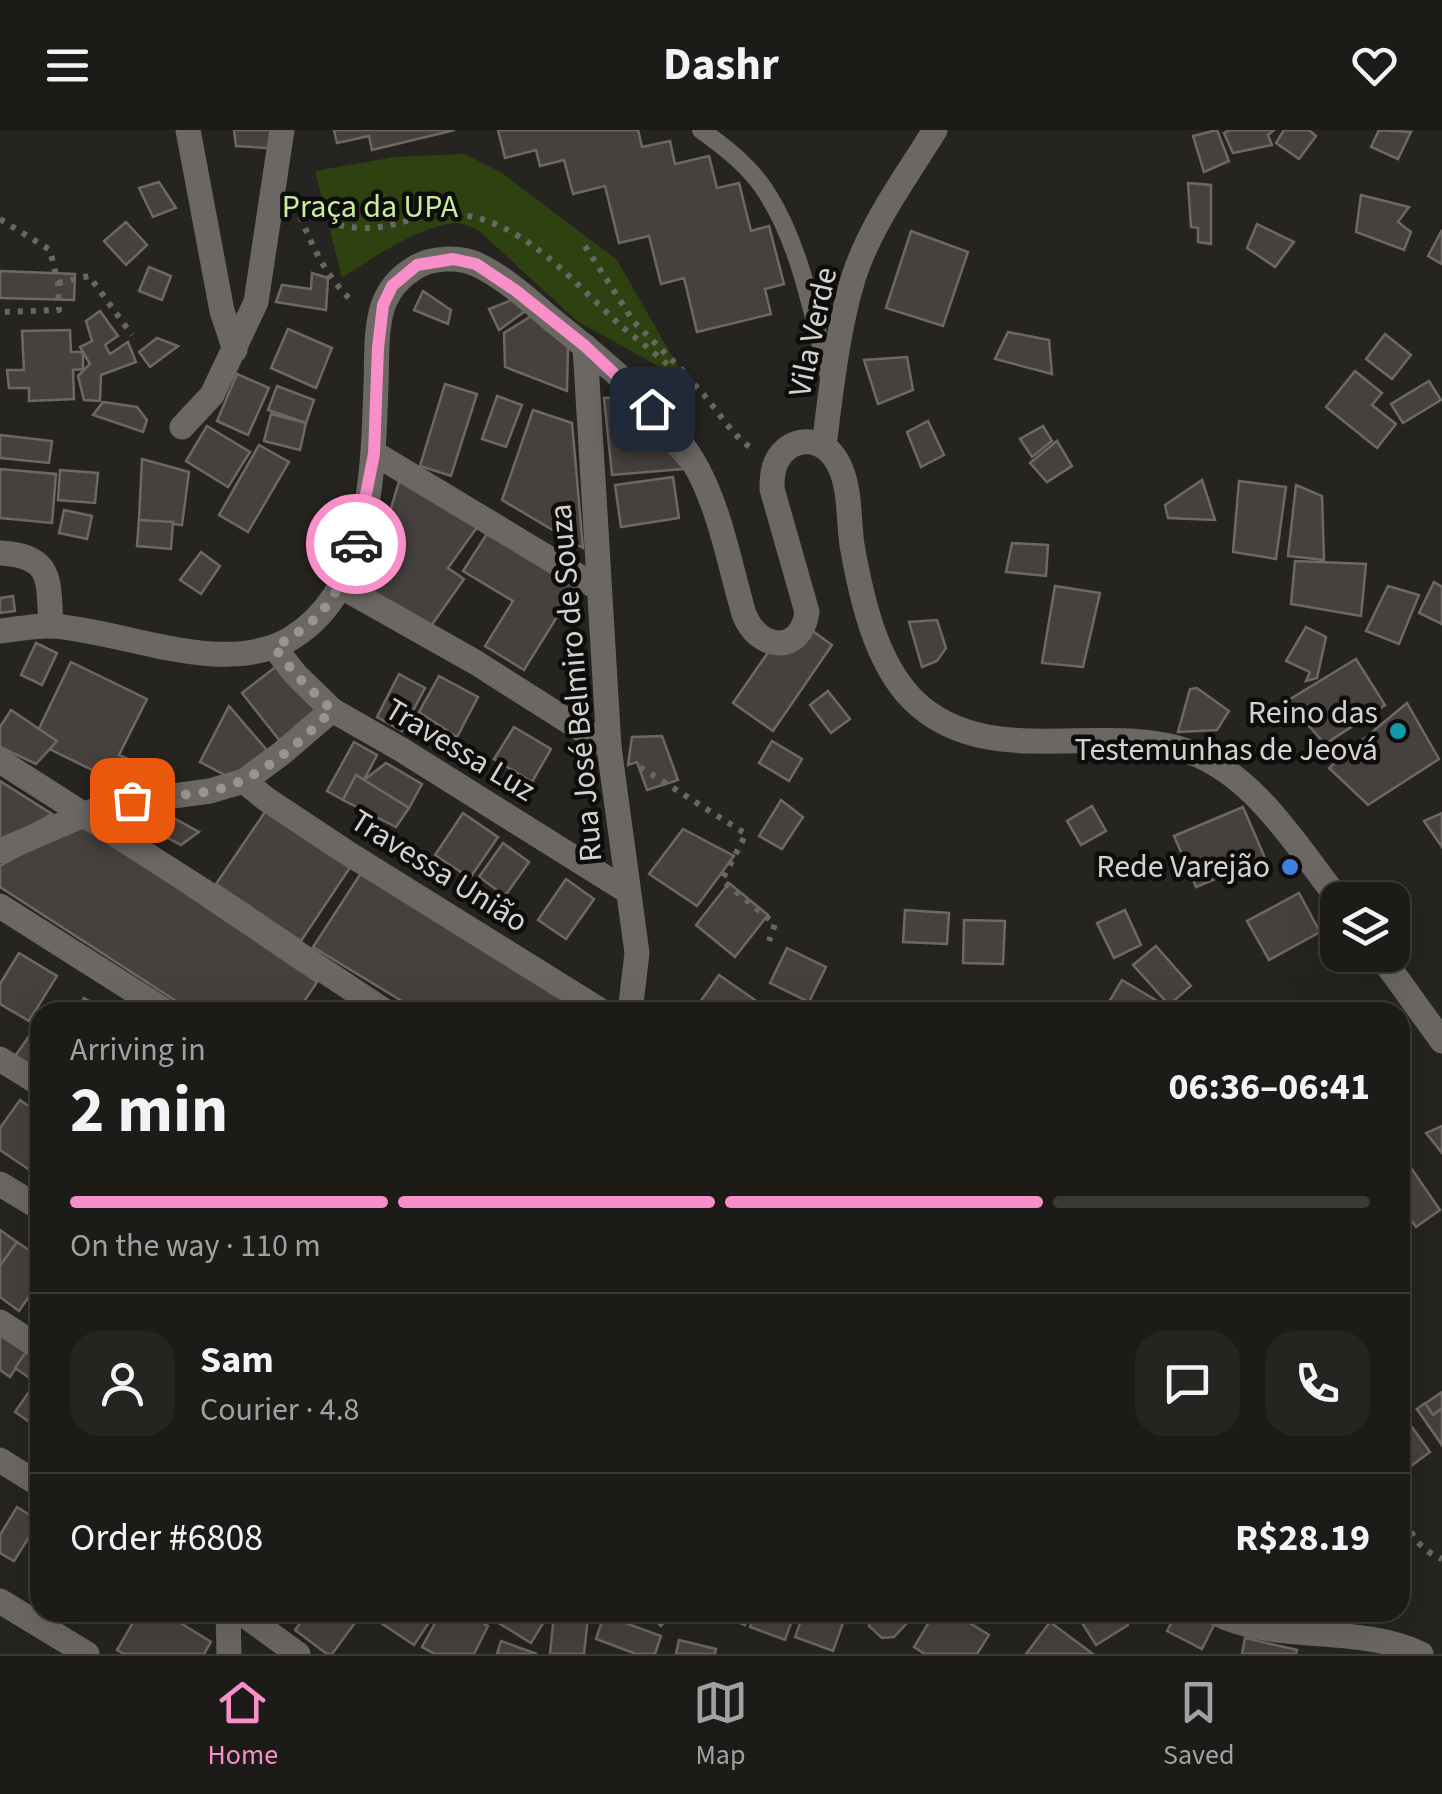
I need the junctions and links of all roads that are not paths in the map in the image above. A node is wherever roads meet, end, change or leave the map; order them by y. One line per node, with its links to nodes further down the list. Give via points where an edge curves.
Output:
1 (188, 130): 6 (street)
2 (282, 130): 6 (street, via 256,302)
3 (701, 130): 7 (lane, via 732,152 768,194 792,244)
4 (935, 130): 7 (street, Vila Verde, via 854,277)
5 (585, 346): 9 (street, via 652,409 696,467 759,638 780,642 800,634 807,612 772,488 774,464 800,441); 10 (street, via 476,264 453,259 417,265 392,286 383,305); 13 (street, Rua José Belmiro de Souza)
6 (235, 350): 8 (street, via 212,394)
7 (831, 385): 9 (street, Vila Verde)
8 (182, 427)
9 (824, 446): 23 (street, via 846,488 853,547 884,656 928,714 1010,740 1157,743 1192,752 1263,804)
10 (374, 454): 12 (street); 13 (street)
11 (0, 554): 14 (street, via 26,555 42,570)
12 (342, 587): 16 (street, via 315,618); 18 (street)
13 (598, 588): 18 (street, Rua José Belmiro de Souza)
14 (51, 626): 15 (street); 16 (street, via 199,652)
15 (0, 631)
16 (274, 647): 17 (street, Travessa Luz)
17 (332, 710): 20 (street); 24 (street, Travessa Luz)
18 (609, 747): 24 (street, Rua José Belmiro de Souza)
19 (0, 762): 21 (street)
20 (244, 780): 21 (street); 29 (street, Travessa União, via 346,852)
21 (83, 813): 22 (street); 28 (street)
22 (0, 851)
23 (1325, 882)
24 (627, 891): 30 (street, Rua José Belmiro de Souza, via 636,953)
25 (0, 906): 27 (street)
26 (1392, 972): 31 (street)
27 (151, 1002)
28 (371, 1002)
29 (587, 1002)
30 (631, 1002)
31 (1442, 1041)
32 (0, 1059): 33 (street)
33 (30, 1078)
34 (0, 1184): 35 (street)
35 (30, 1202)
36 (0, 1322): 37 (street)
37 (30, 1342)
38 (0, 1460): 39 (street)
39 (30, 1479)
40 (0, 1601): 41 (street)
41 (30, 1619)
42 (34, 1622): 46 (street)
43 (228, 1622): 47 (street)
44 (254, 1622): 48 (street)
45 (1242, 1622): 49 (street, via 1385,1641)
46 (87, 1654)
47 (229, 1654)
48 (298, 1654)
49 (1420, 1654)

